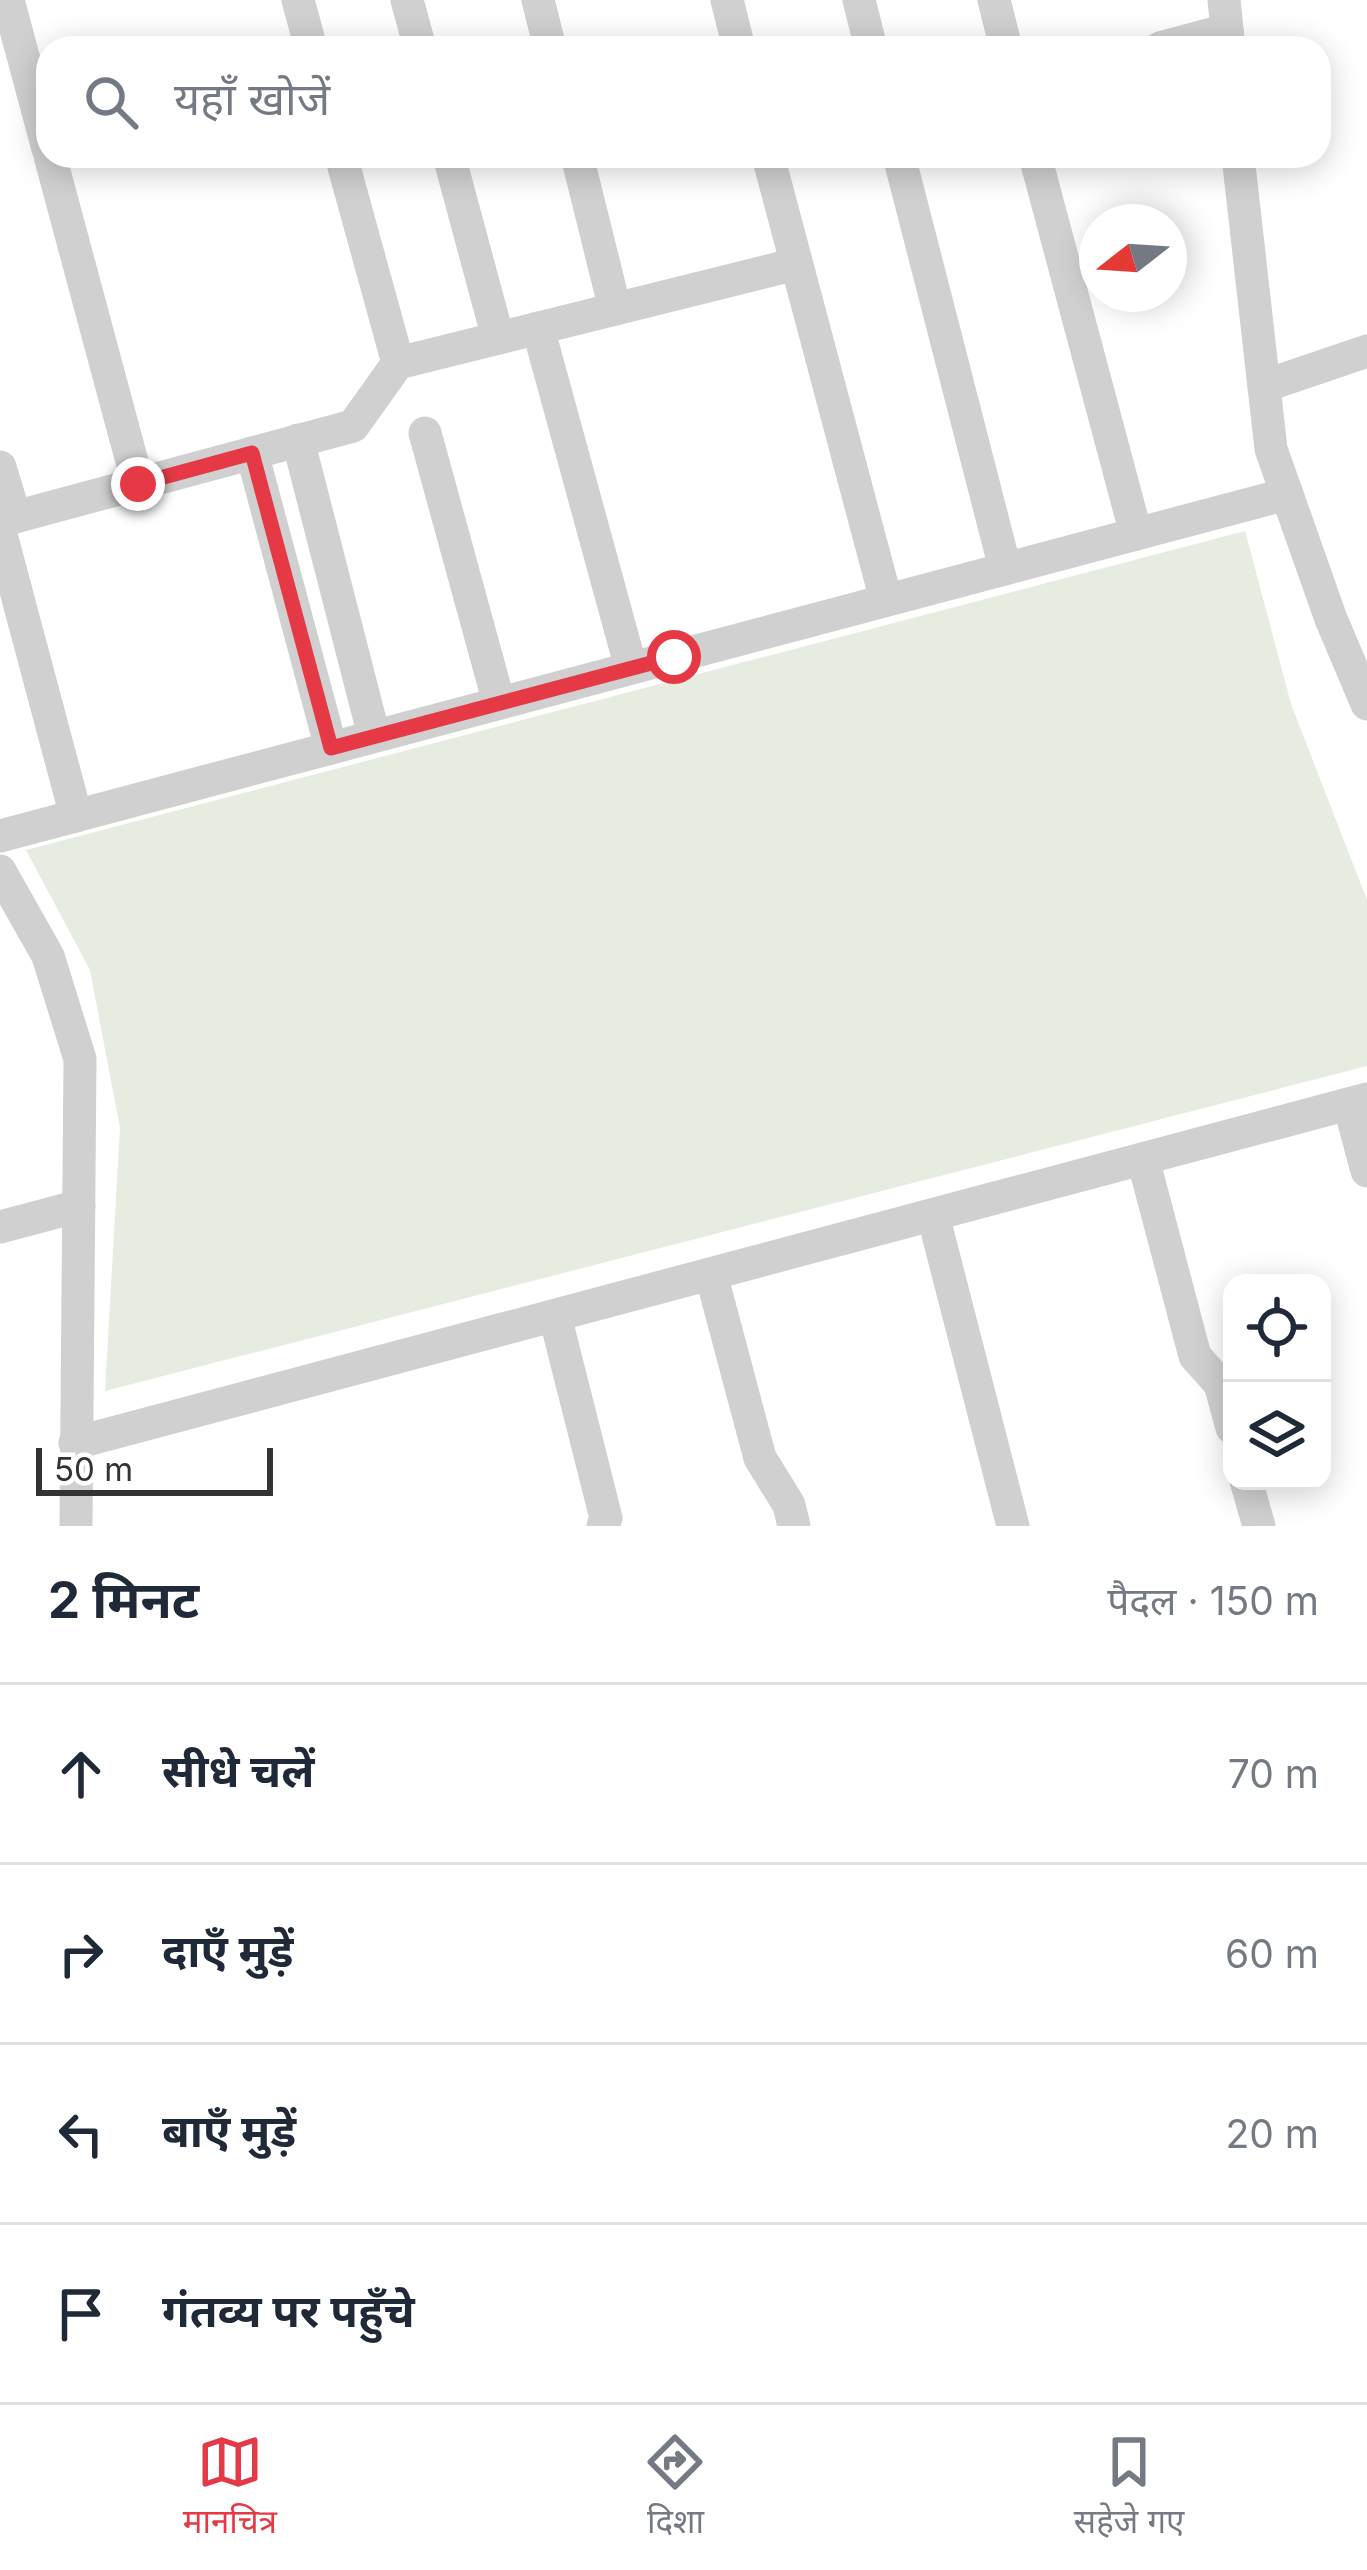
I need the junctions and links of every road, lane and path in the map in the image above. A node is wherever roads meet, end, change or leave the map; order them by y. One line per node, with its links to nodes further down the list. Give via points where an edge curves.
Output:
1 (8, 0): 16 (street)
2 (298, 0): 9 (street)
3 (407, 0): 10 (street)
4 (538, 0): 11 (street)
5 (727, 0): 12 (street)
6 (859, 0): 13 (street)
7 (994, 0): 14 (street)
8 (1227, 26): 15 (street)
9 (308, 36)
10 (417, 36)
11 (547, 36)
12 (737, 36)
13 (869, 36)
14 (1003, 36)
15 (1197, 36)
16 (36, 104)
17 (53, 168): 36 (street)
18 (344, 168): 30 (street)
19 (452, 168): 28 (street)
20 (580, 168): 26 (street)
21 (771, 168): 25 (street)
22 (902, 168): 40 (street)
23 (1038, 168): 39 (street)
24 (1239, 168): 31 (street)
25 (796, 264): 26 (street); 41 (street)
26 (616, 309): 27 (street)
27 (538, 328): 28 (street); 42 (street)
28 (498, 338): 30 (street)
29 (1367, 351): 31 (street)
30 (398, 363): 33 (street, via 353,426)
31 (1264, 386): 37 (street, via 1270,449)
32 (425, 433): 43 (street)
33 (298, 440): 34 (street); 45 (street)
34 (252, 453): 36 (street); 46 (street)
35 (0, 467): 38 (street)
36 (138, 484): 38 (street)
37 (1287, 494): 39 (street); 44 (street)
38 (5, 523): 47 (street)
39 (1136, 534): 40 (street)
40 (1005, 568): 41 (street)
41 (886, 600): 42 (street)
42 (631, 668): 43 (street)
43 (499, 703): 45 (street)
44 (1367, 704)
45 (374, 736): 46 (street)
46 (331, 748): 47 (street)
47 (76, 816): 48 (street)
48 (0, 836)
49 (0, 872): 53 (street, via 48,956 80,1059)
50 (1358, 1101): 51 (street); 52 (street)
51 (1143, 1159): 54 (street); 58 (street, via 1195,1356)
52 (1367, 1171)
53 (79, 1206): 55 (street); 59 (street)
54 (933, 1215): 56 (street); 64 (street)
55 (0, 1227)
56 (712, 1274): 57 (street); 63 (street, via 760,1458)
57 (555, 1316): 59 (street); 62 (street)
58 (1223, 1395)
59 (75, 1443): 61 (street)
60 (1248, 1490): 65 (street)
61 (76, 1526)
62 (604, 1526)
63 (794, 1526)
64 (1013, 1526)
65 (1258, 1526)

